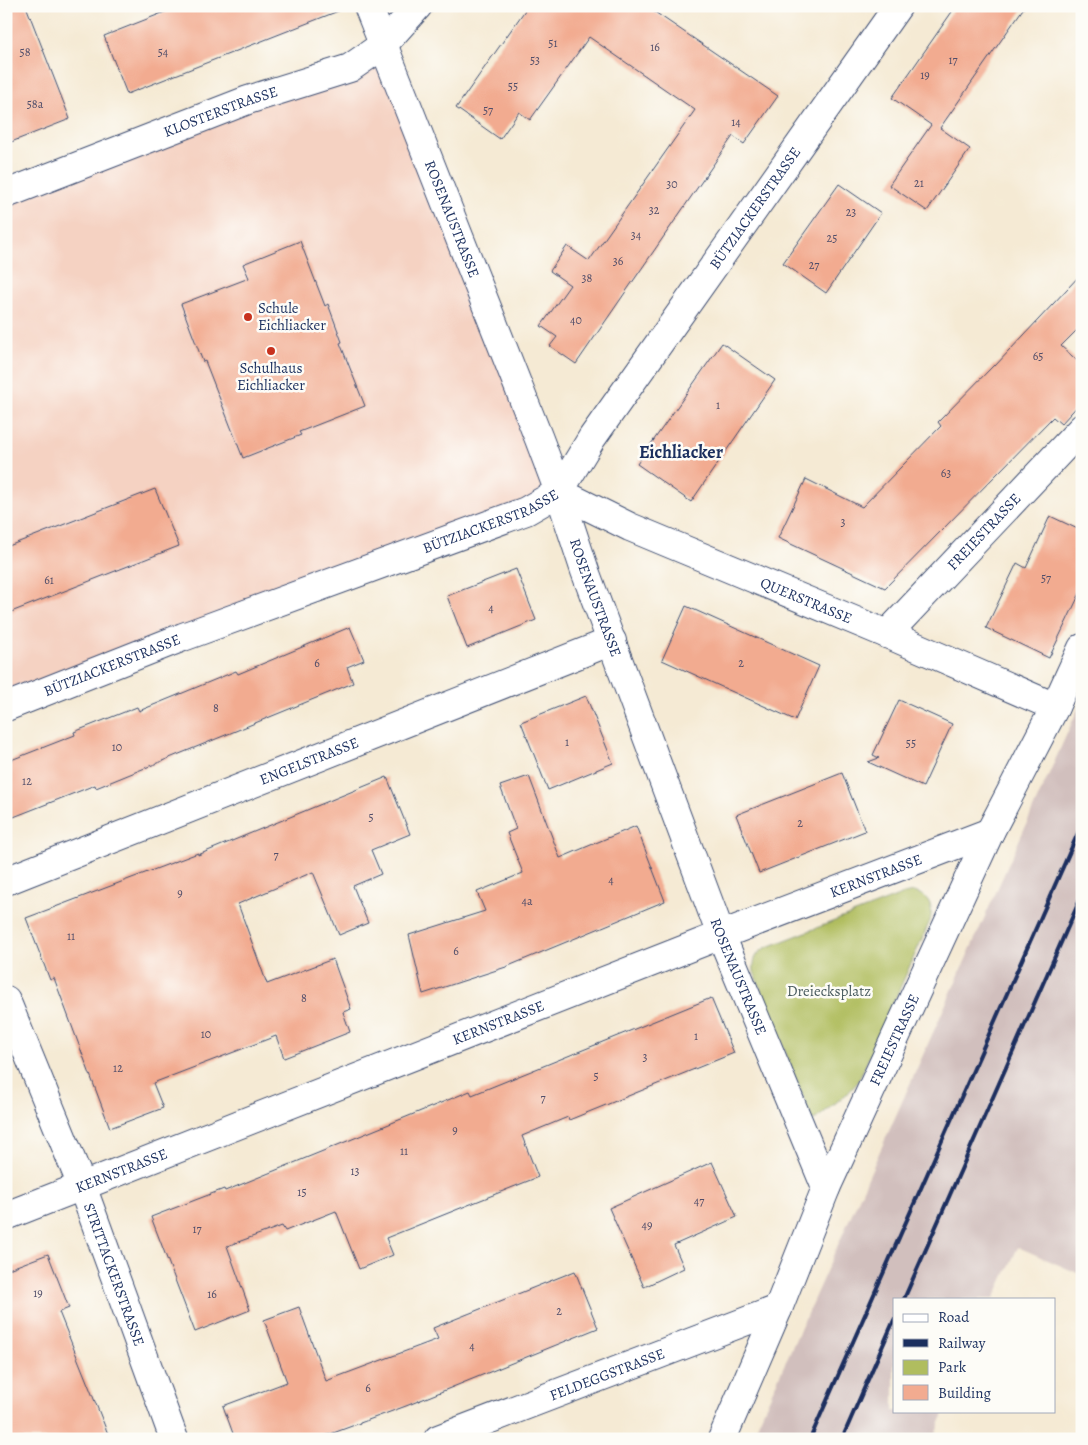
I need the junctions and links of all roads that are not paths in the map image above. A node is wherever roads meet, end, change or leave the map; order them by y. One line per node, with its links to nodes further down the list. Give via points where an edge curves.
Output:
1 (368, 6): 4 (street, ROSENAUSTRASSE)
2 (418, 6): 4 (street, KLOSTERSTRASSE)
3 (898, 6): 7 (street, BÜTZIACKERSTRASSE, via 592,438)
4 (383, 45): 5 (street, KLOSTERSTRASSE, via 350,68 248,100); 7 (street, ROSENAUSTRASSE)
5 (6, 194)
6 (1082, 428): 8 (street, FREIESTRASSE)
7 (559, 492): 8 (street, QUERSTRASSE, via 638,531); 9 (street, ROSENAUSTRASSE); 11 (street, BÜTZIACKERSTRASSE, via 526,511 183,637)
8 (887, 634): 12 (street, QUERSTRASSE)
9 (612, 641): 14 (street, ENGELSTRASSE); 15 (street, ROSENAUSTRASSE)
10 (1082, 648): 12 (street, FREIESTRASSE)
11 (6, 707)
12 (1055, 707): 13 (street, FREIESTRASSE)
13 (990, 832): 15 (street, KERNSTRASSE); 18 (street, FREIESTRASSE)
14 (6, 881)
15 (721, 935): 17 (street, KERNSTRASSE); 18 (street, ROSENAUSTRASSE)
16 (6, 1000): 17 (street, STRITTACKERSTRASSE)
17 (82, 1186): 19 (street, KERNSTRASSE); 21 (street, STRITTACKERSTRASSE)
18 (826, 1188): 20 (street, FREIESTRASSE)
19 (6, 1216)
20 (778, 1309): 22 (street, FELDEGGSTRASSE); 23 (street, FREIESTRASSE)
21 (174, 1439)
22 (438, 1439)
23 (722, 1439)

